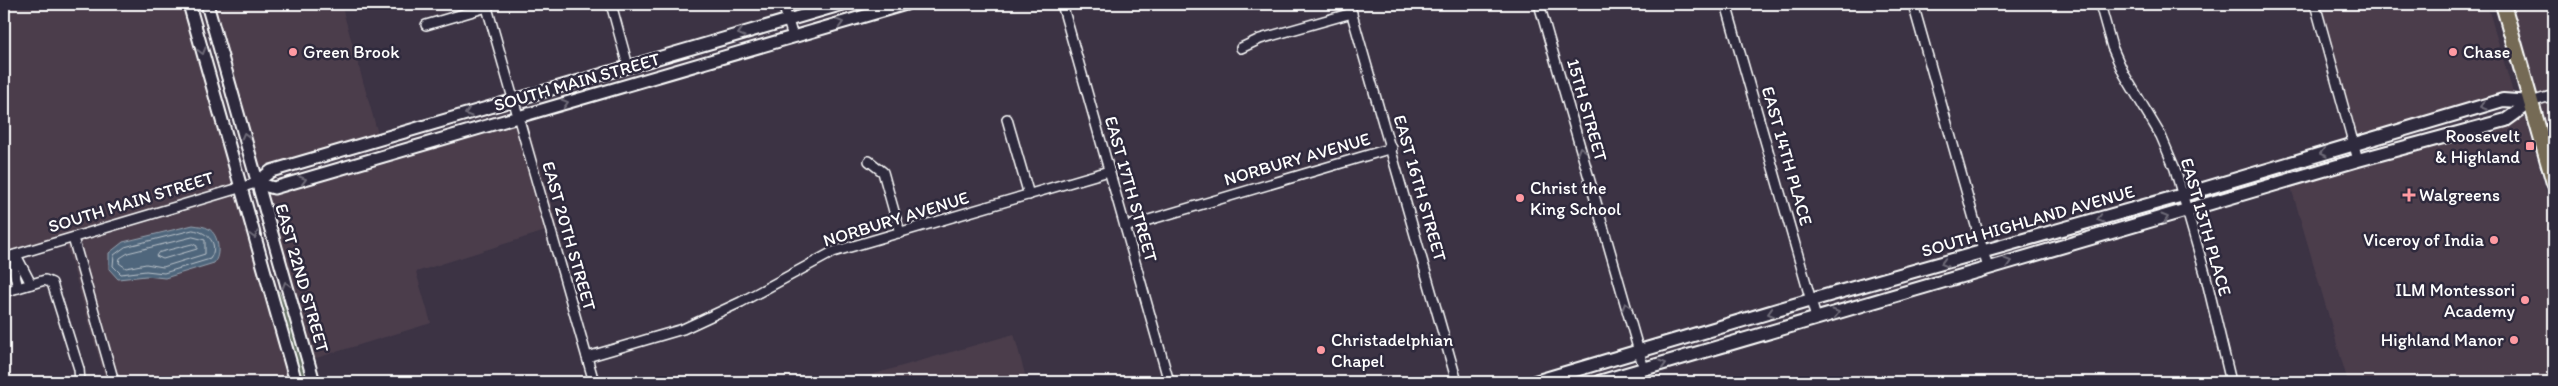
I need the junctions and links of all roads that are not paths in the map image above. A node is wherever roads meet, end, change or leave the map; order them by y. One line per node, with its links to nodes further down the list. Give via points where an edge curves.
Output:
1 (188, 4): 34 (street, EAST 22ND STREET, one-way to 34)
2 (207, 4): 33 (street, EAST 22ND STREET, one-way to 2)
3 (611, 4): 21 (street)
4 (783, 4): 17 (street)
5 (843, 4): 17 (street, SOUTH MAIN STREET)
6 (906, 4): 19 (street, SOUTH MAIN STREET, one-way to 6)
7 (1062, 4): 31 (street, EAST 17TH STREET)
8 (1349, 4): 16 (street, EAST 16TH STREET)
9 (1539, 4): 50 (street, 15TH STREET, one-way to 9)
10 (1726, 4): 48 (street, EAST 14TH PLACE)
11 (1913, 4): 41 (street)
12 (2100, 4): 36 (street, EAST 13TH PLACE, via 2112,47 2160,136)
13 (2315, 4): 27 (street)
14 (2503, 4): 24 (main road)
15 (487, 5): 18 (street); 23 (street, EAST 20TH STREET)
16 (1352, 13): 20 (street, via 1260,39); 28 (street, EAST 16TH STREET)
17 (788, 20): 19 (street); 21 (street, SOUTH MAIN STREET, one-way to 21)
18 (426, 25)
19 (793, 37): 25 (street, SOUTH MAIN STREET, one-way to 19)
20 (1241, 48)
21 (628, 66): 23 (street, SOUTH MAIN STREET)
22 (2554, 95): 24 (street, SOUTH HIGHLAND AVENUE)
23 (513, 100): 25 (street, EAST 20TH STREET); 33 (street, SOUTH MAIN STREET, one-way to 33, via 269,172)
24 (2531, 102): 27 (main road, SOUTH HIGHLAND AVENUE, one-way to 27, via 2503,100); 29 (main road, SOUTH HIGHLAND AVENUE, via 2506,120); 32 (main road)
25 (518, 117): 33 (street, SOUTH MAIN STREET, one-way to 25, via 274,188); 51 (street, EAST 20TH STREET)
26 (1007, 119): 35 (street)
27 (2354, 144): 29 (street); 36 (main road, SOUTH HIGHLAND AVENUE, one-way to 36)
28 (1392, 148): 38 (street, NORBURY AVENUE); 60 (street, EAST 16TH STREET)
29 (2358, 160): 37 (main road, SOUTH HIGHLAND AVENUE)
30 (869, 162): 39 (street, via 883,172)
31 (1109, 171): 35 (street, NORBURY AVENUE); 38 (street, EAST 17TH STREET)
32 (2554, 183)
33 (256, 184): 34 (street, SOUTH MAIN STREET); 57 (street, EAST 22ND STREET, one-way to 33)
34 (240, 188): 40 (street, SOUTH MAIN STREET); 56 (street, EAST 22ND STREET, one-way to 56)
35 (1030, 195): 39 (street, NORBURY AVENUE)
36 (2183, 195): 37 (street, EAST 13TH PLACE); 41 (main road, SOUTH HIGHLAND AVENUE, one-way to 41)
37 (2188, 211): 44 (main road, SOUTH HIGHLAND AVENUE, one-way to 37); 63 (street, EAST 13TH PLACE)
38 (1125, 227): 59 (street, EAST 17TH STREET)
39 (900, 233): 51 (street, NORBURY AVENUE, via 833,252 683,329)
40 (73, 238): 42 (street, SOUTH MAIN STREET); 55 (street)
41 (1984, 251): 44 (street); 48 (main road, SOUTH HIGHLAND AVENUE, one-way to 48)
42 (16, 255): 43 (street, SOUTH MAIN STREET); 45 (street); 46 (street, via 14,272)
43 (4, 258)
44 (1988, 268): 49 (main road, SOUTH HIGHLAND AVENUE, one-way to 44)
45 (31, 284): 46 (street); 54 (street, via 45,280 52,284 79,369)
46 (18, 288): 47 (street)
47 (4, 292)
48 (1812, 300): 49 (street, EAST 14TH PLACE); 50 (main road, SOUTH HIGHLAND AVENUE, one-way to 50)
49 (1816, 318): 52 (main road, SOUTH HIGHLAND AVENUE, one-way to 49)
50 (1639, 352): 52 (street, 15TH STREET); 53 (main road, SOUTH HIGHLAND AVENUE)
51 (587, 357): 58 (street, EAST 20TH STREET)
52 (1644, 370): 62 (main road, SOUTH HIGHLAND AVENUE)
53 (1559, 379): 61 (main road, SOUTH HIGHLAND AVENUE)
54 (80, 382)
55 (114, 382)
56 (296, 382)
57 (314, 382)
58 (594, 382)
59 (1169, 382)
60 (1457, 382)
61 (1534, 382)
62 (1600, 382)
63 (2231, 382)

